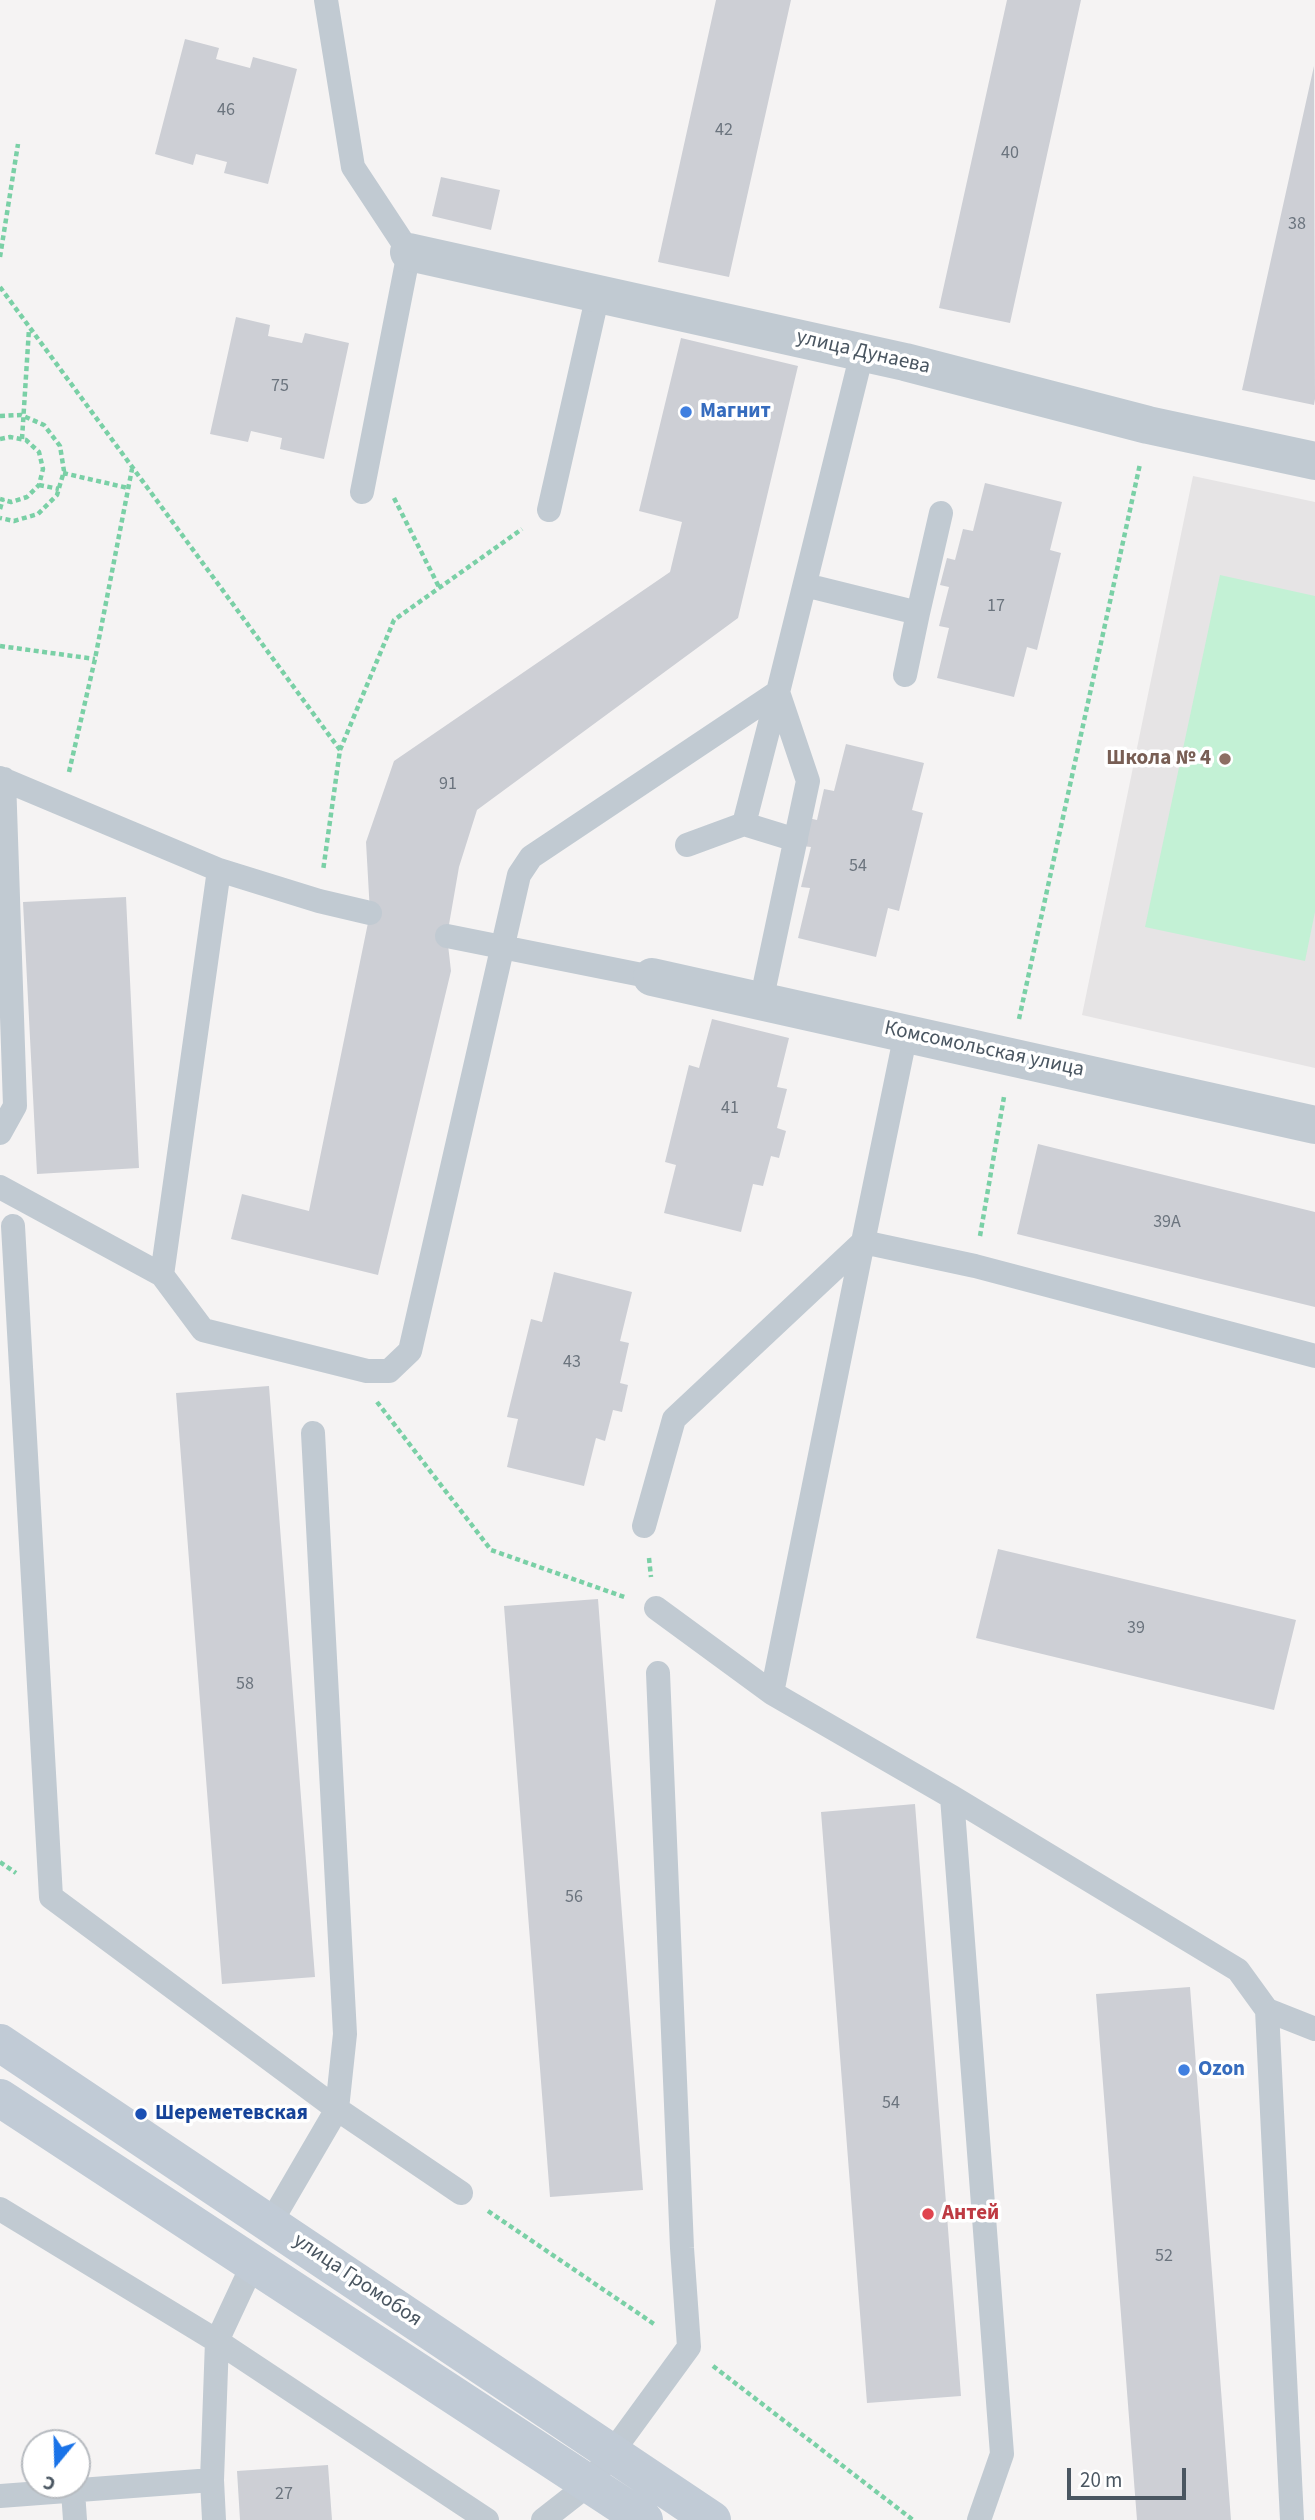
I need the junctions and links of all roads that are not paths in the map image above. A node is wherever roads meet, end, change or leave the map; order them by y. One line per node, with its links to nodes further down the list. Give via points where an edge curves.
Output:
1 (326, 0): 2 (lane, via 353,167)
2 (410, 252): 3 (street, улица Дунаева); 6 (lane)
3 (598, 294): 4 (street, улица Дунаева); 7 (lane)
4 (862, 353): 5 (street, улица Дунаева, via 1148,425); 9 (lane)
5 (1315, 461)
6 (362, 492)
7 (549, 510)
8 (941, 513): 10 (lane)
9 (805, 585): 10 (lane); 12 (lane)
10 (918, 613): 11 (lane)
11 (905, 675)
12 (778, 692): 14 (lane); 15 (lane, via 808,781); 20 (lane, via 531,857 519,875)
13 (2, 778): 17 (lane); 25 (lane, via 15,1106)
14 (744, 824): 15 (lane); 16 (lane)
15 (796, 840): 22 (lane)
16 (687, 845)
17 (219, 870): 18 (lane); 29 (lane)
18 (370, 913)
19 (447, 936): 20 (lane)
20 (504, 948): 21 (lane); 29 (lane, via 410,1351 389,1371 368,1371 203,1330)
21 (652, 977): 22 (street, Комсомольская улица)
22 (761, 1002): 23 (street, Комсомольская улица)
23 (906, 1033): 24 (street, Комсомольская улица); 28 (lane)
24 (1315, 1125)
25 (0, 1133)
26 (0, 1186): 29 (lane)
27 (13, 1226): 41 (lane, via 51,1897)
28 (863, 1242): 30 (lane, via 975,1266); 32 (lane, via 674,1419); 35 (lane)
29 (162, 1275)
30 (1315, 1356)
31 (313, 1433): 41 (lane, via 345,2034)
32 (644, 1526)
33 (656, 1608): 35 (lane)
34 (658, 1673): 47 (lane, via 689,2347)
35 (772, 1693): 36 (lane)
36 (952, 1797): 37 (lane, via 1238,1970); 60 (lane, via 1002,2454)
37 (1267, 2010): 38 (lane); 61 (lane)
38 (1315, 2029)
39 (0, 2043): 44 (main road, улица Громобоя)
40 (0, 2098): 45 (main road, улица Громобоя)
41 (337, 2109): 42 (lane); 44 (lane)
42 (461, 2193)
43 (0, 2209): 46 (lane)
44 (271, 2222): 47 (main road, улица Громобоя)
45 (253, 2264): 46 (lane); 49 (main road, улица Громобоя)
46 (218, 2341): 48 (lane); 56 (lane)
47 (610, 2452): 49 (lane); 59 (main road, улица Громобоя)
48 (212, 2480): 50 (lane); 55 (lane)
49 (589, 2484): 57 (lane); 58 (main road, улица Громобоя)
50 (91, 2490)
51 (21, 2495): 52 (lane)
52 (0, 2496)
53 (74, 2499): 54 (lane)
54 (75, 2520)
55 (214, 2520)
56 (487, 2520)
57 (543, 2520)
58 (644, 2520)
59 (712, 2520)
60 (979, 2520)
61 (1292, 2520)

